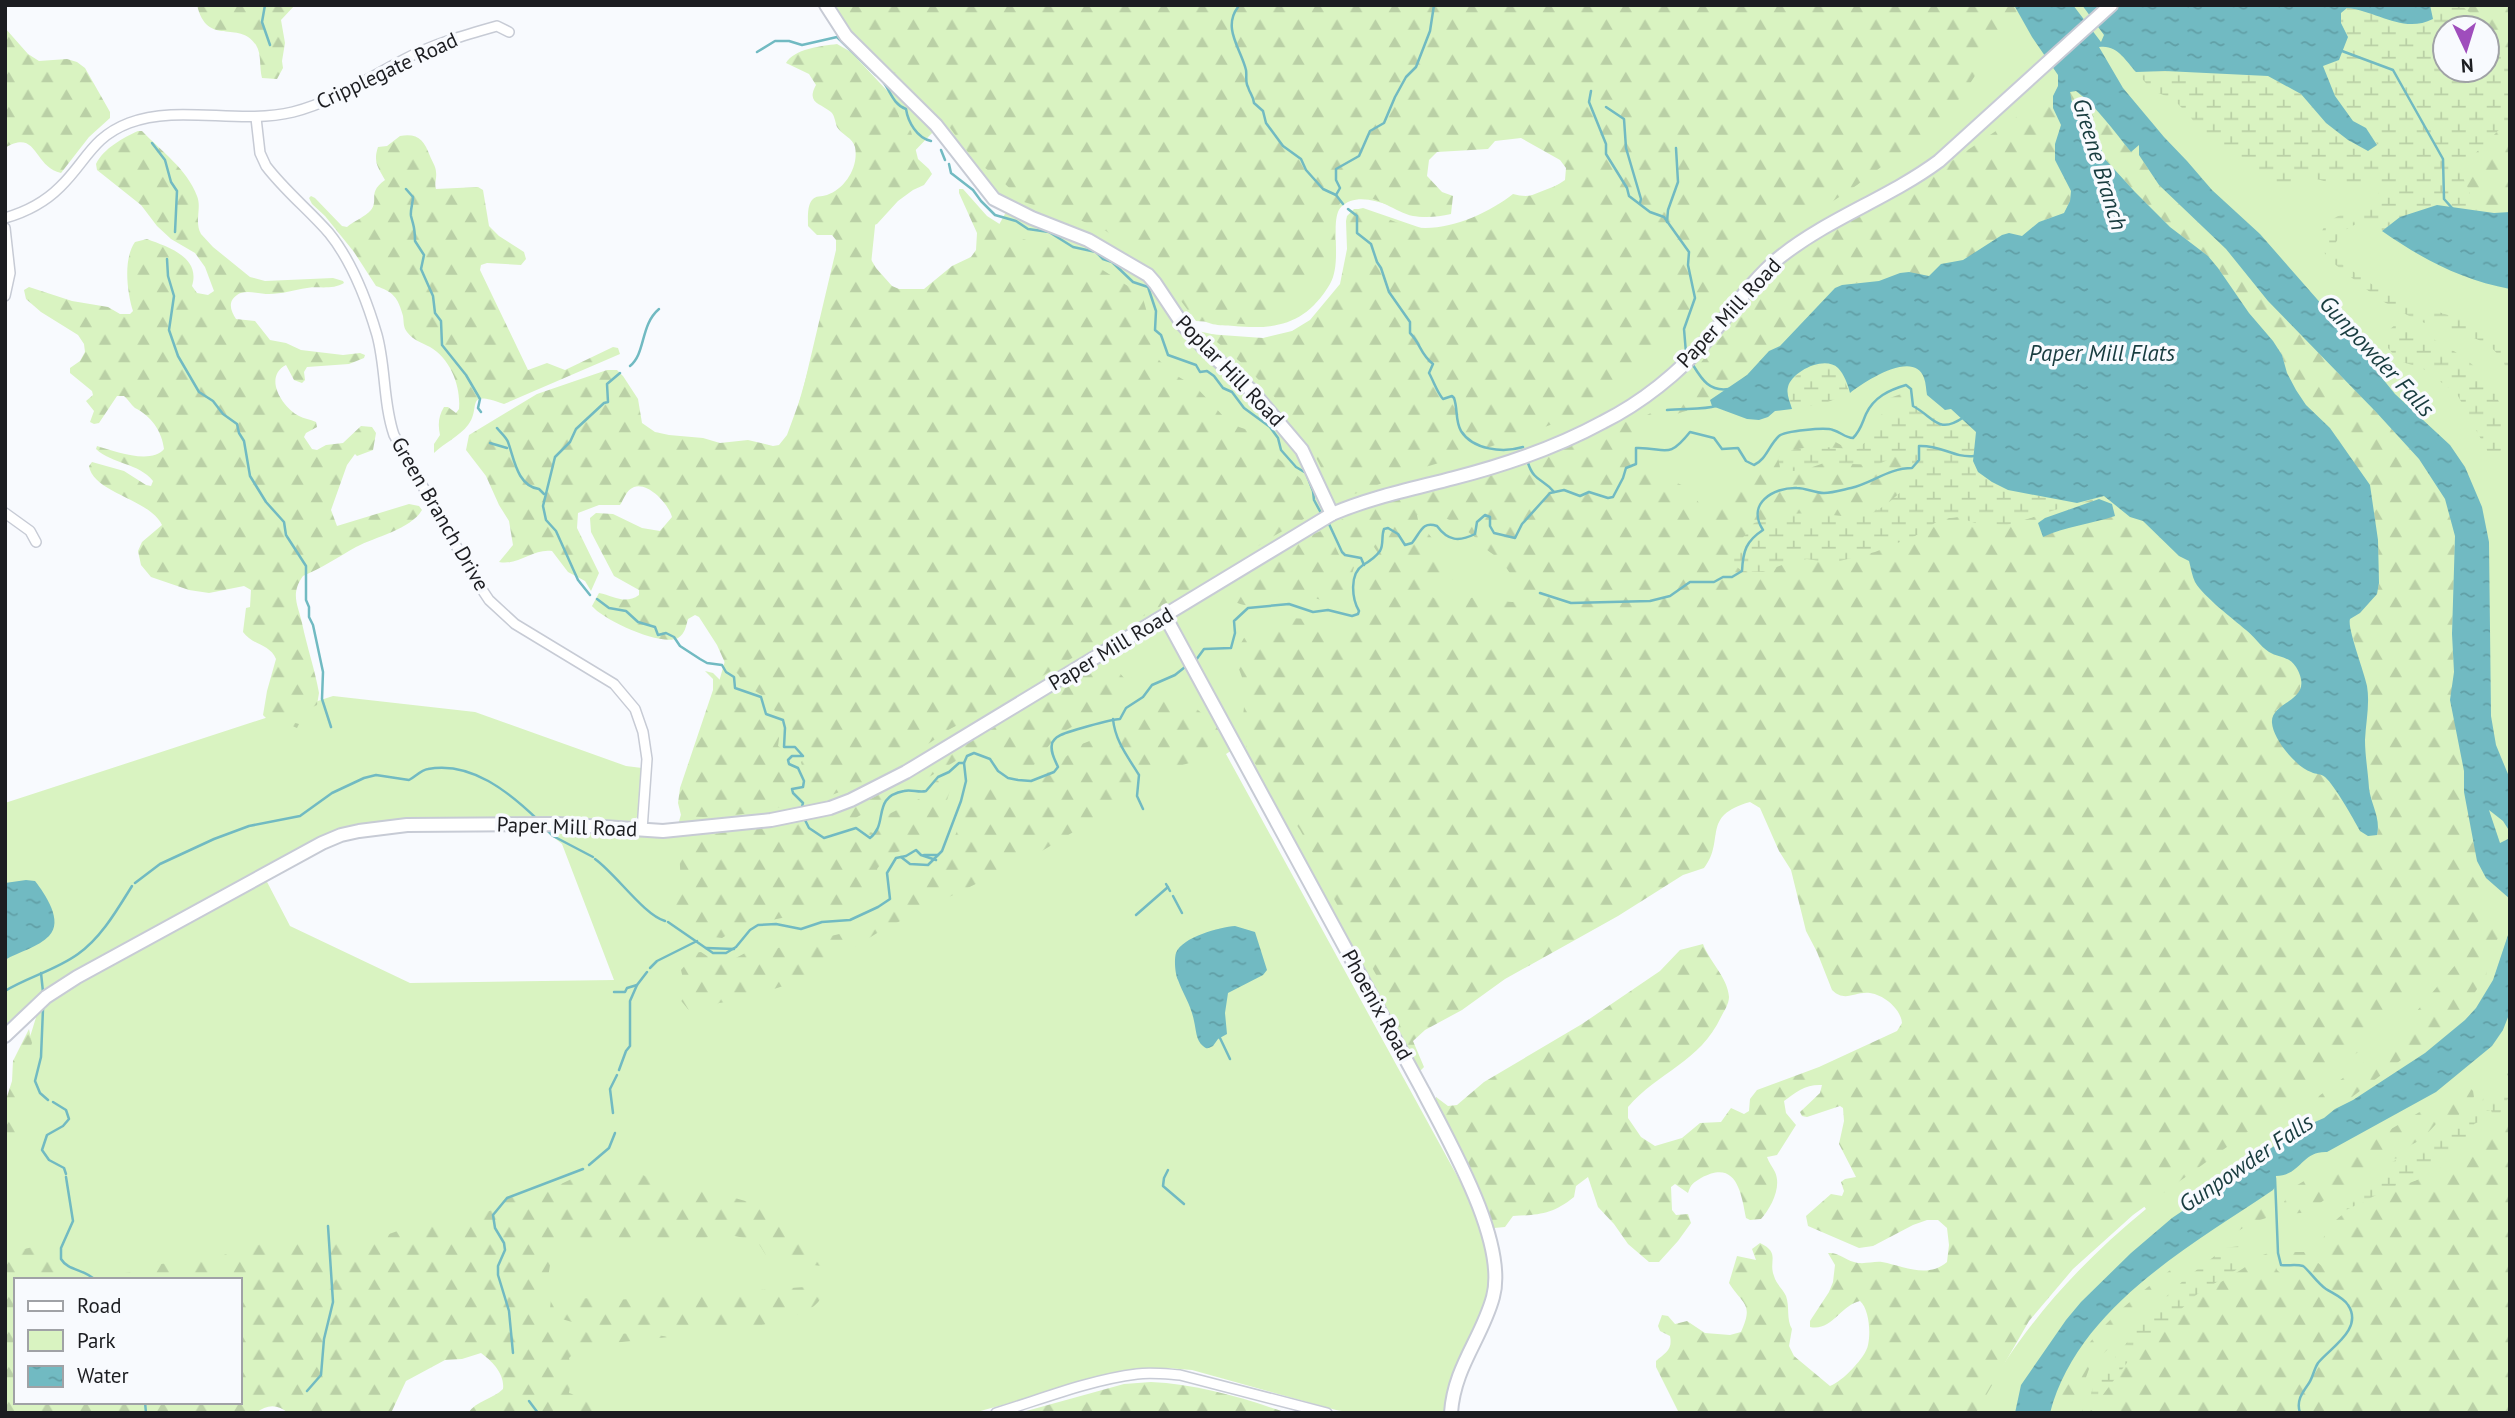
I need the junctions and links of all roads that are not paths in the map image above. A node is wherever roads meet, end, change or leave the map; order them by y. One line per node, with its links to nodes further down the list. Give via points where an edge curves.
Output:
1 (826, 5): 9 (main road, Poplar Hill Road, via 846,36 936,125 994,198 1088,240 1156,283 1177,318 1252,391 1302,450)
2 (2111, 5): 9 (main road, Paper Mill Road, via 1924,172 1783,255 1683,365 1618,414 1491,467 1378,496)
3 (509, 32): 4 (street, Cripplegate Road, via 498,26 443,42 325,101)
4 (256, 118): 5 (street, Cripplegate Road, via 170,115 128,123 94,145 52,194); 12 (street, Green Branch Drive, via 266,166 329,234 352,271 376,333 394,435 482,591 514,624 614,684 635,709 647,759)
5 (5, 218)
6 (5, 228): 7 (street, via 10,273)
7 (5, 296)
8 (5, 513): 10 (street, via 30,531)
9 (1332, 514): 11 (main road, Paper Mill Road)
10 (36, 542)
11 (1165, 616): 12 (main road, Paper Mill Road, via 906,772 850,800 771,820); 16 (main road, Phoenix Road, via 1413,1072 1482,1217 1495,1267 1494,1294 1457,1380)
12 (642, 830): 13 (main road, Paper Mill Road, via 558,824 407,825 341,835 77,977 46,997)
13 (5, 1036)
14 (996, 1413): 15 (street, via 1109,1379 1159,1373)
15 (1327, 1413)
16 (1451, 1413)

